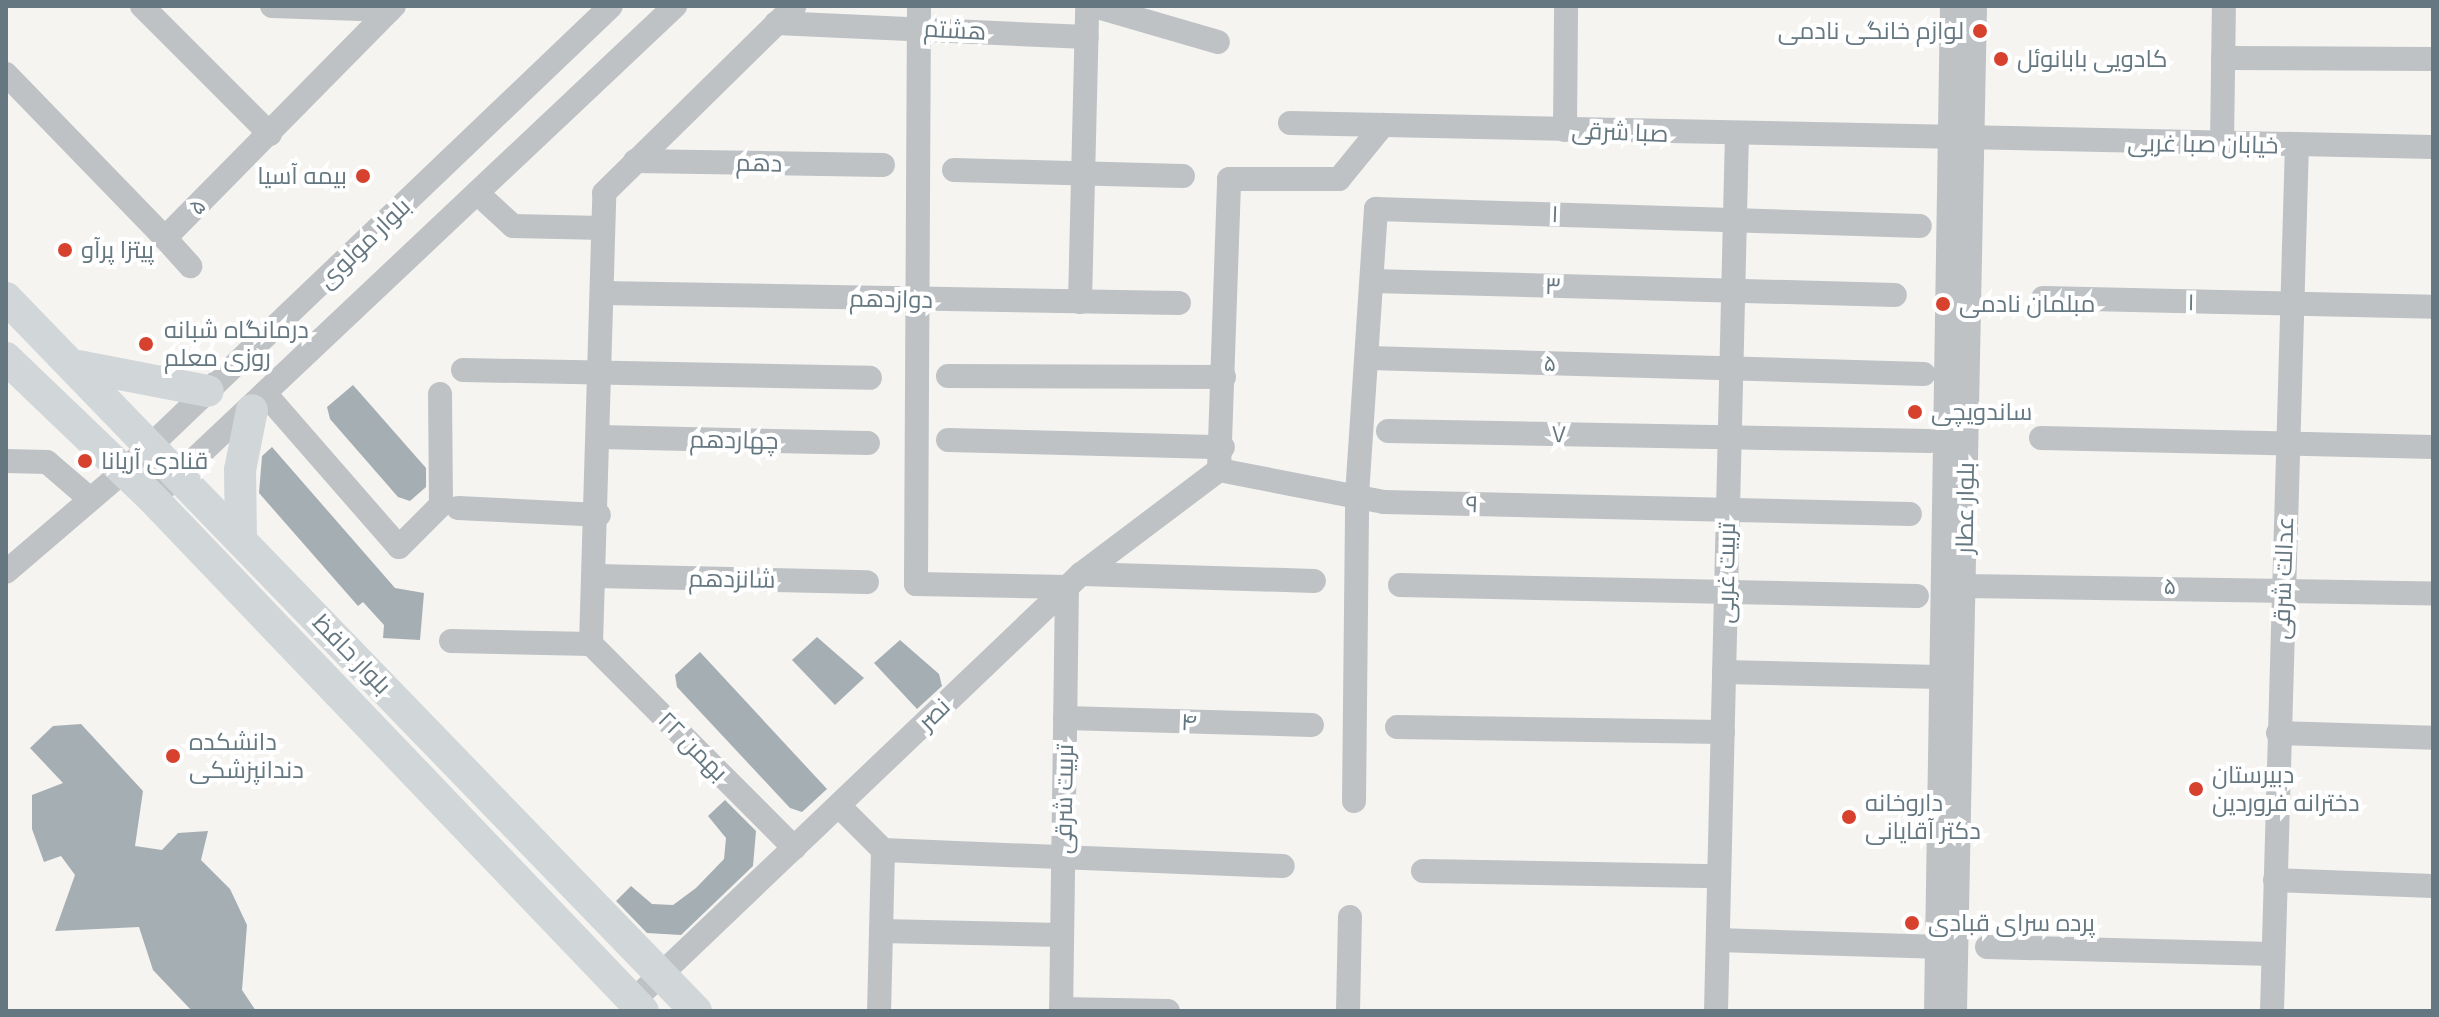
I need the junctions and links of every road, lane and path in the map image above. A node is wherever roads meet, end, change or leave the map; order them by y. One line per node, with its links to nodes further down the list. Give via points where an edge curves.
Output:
1 (142, 6): 23 (street)
2 (272, 6): 10 (street)
3 (675, 6): 15 (street, بلوار مولوی)
4 (1087, 6): 14 (street)
5 (1094, 6): 16 (street)
6 (1566, 6): 22 (street)
7 (1952, 6): 25 (street, بلوار عطار)
8 (1975, 6): 25 (street, بلوار عطار)
9 (2224, 6): 17 (street)
10 (392, 8): 23 (street, ۵)
11 (609, 8): 15 (street); 61 (street, بلوار مولوی)
12 (785, 14): 13 (street, هشتم); 29 (street)
13 (919, 17): 14 (street, هشتم); 46 (street)
14 (1087, 37): 32 (street)
15 (638, 41): 34 (street, بلوار مولوی)
16 (1218, 42)
17 (2223, 58): 18 (street); 26 (street)
18 (2433, 59)
19 (6, 74): 38 (street)
20 (1290, 123): 21 (street, صبا شرقی)
21 (1383, 125): 22 (street, صبا شرقی); 59 (street, via 1339,179 1229,179)
22 (1565, 130): 24 (street, صبا شرقی)
23 (270, 134): 38 (street, ۵)
24 (1737, 135): 25 (street, صبا شرقی); 35 (street, تربیت غربی)
25 (1962, 141): 26 (street, خیابان صبا غربی); 92 (street, بلوار عطار); 100 (street, بلوار عطار)
26 (2222, 144): 27 (street, خیابان صبا غربی)
27 (2297, 145): 28 (street, خیابان صبا غربی); 49 (street, عدالت شرقی)
28 (2433, 147)
29 (635, 161): 30 (street, دهم); 37 (street, via 604,193)
30 (883, 165)
31 (954, 170): 32 (street)
32 (1083, 173): 33 (street); 47 (street)
33 (1183, 176)
34 (477, 193): 37 (street, via 513,226); 63 (street, بلوار مولوی)
35 (1735, 219): 36 (street, ۱); 40 (street, ۱, via 1376,209); 41 (street, تربیت غربی)
36 (1920, 226)
37 (603, 228): 42 (street)
38 (165, 238): 39 (street)
39 (190, 266)
40 (1372, 281): 41 (street, ۳); 52 (street)
41 (1733, 291): 43 (street); 54 (street, تربیت غربی)
42 (603, 293): 46 (street, دوازدهم); 56 (street)
43 (1895, 295)
44 (6, 298): 53 (main road, بلوار حافظ)
45 (2043, 298): 49 (street, ۱)
46 (919, 300): 47 (street, دوازدهم); 88 (street, via 916,584)
47 (1080, 302): 48 (street, دوازدهم)
48 (1179, 303)
49 (2292, 304): 50 (street, ۱); 72 (street, عدالت شرقی)
50 (2433, 307)
51 (6, 358): 76 (main road, بلوار حافظ)
52 (1369, 358): 54 (street, ۵); 78 (street)
53 (75, 365): 61 (main road); 70 (main road, بلوار حافظ)
54 (1731, 367): 57 (street, ۵); 65 (street, تربیت غربی)
55 (463, 370): 56 (street)
56 (602, 371): 60 (street); 66 (street)
57 (1924, 374)
58 (948, 376): 59 (street)
59 (1224, 377): 74 (street)
60 (870, 378)
61 (208, 391): 70 (street, بلوار مولوی)
62 (440, 394): 63 (street, via 441,505 399,547)
63 (260, 403): 77 (street, بلوار مولوی); 85 (main road, via 240,470)
64 (1388, 431): 65 (street, ۷)
65 (1730, 436): 69 (street, ۷); 82 (street, تربیت غربی)
66 (600, 437): 71 (street, چهاردهم); 84 (street)
67 (2041, 438): 72 (street)
68 (948, 440): 74 (street, ۹)
69 (1929, 441)
70 (153, 442): 76 (street, بلوار مولوی); 77 (main road, بلوار حافظ)
71 (868, 443)
72 (2287, 444): 73 (street); 93 (street, عدالت شرقی)
73 (2433, 447)
74 (1221, 459): 78 (street, ۹); 88 (street, نصر)
75 (6, 461): 80 (street, via 47,462)
76 (124, 471): 79 (main road, بلوار حافظ); 80 (street, بلوار مولوی)
77 (181, 472): 79 (street, بلوار مولوی); 85 (main road, بلوار حافظ)
78 (1357, 495): 82 (street, ۹, via 1384,502); 107 (street)
79 (152, 498): 125 (main road, بلوار حافظ)
80 (90, 499): 86 (street, بلوار مولوی)
81 (458, 508): 84 (street)
82 (1728, 511): 83 (street, ۹); 94 (street, تربیت غربی)
83 (1910, 514)
84 (599, 515): 87 (street)
85 (241, 539): 124 (main road, بلوار حافظ)
86 (6, 572)
87 (597, 576): 90 (street, شانزدهم); 98 (street)
88 (1074, 580): 89 (street); 101 (street, تربیت شرقی); 108 (street, نصر)
89 (1314, 581)
90 (867, 582)
91 (1400, 585): 94 (street)
92 (1963, 586): 93 (street, ۵); 133 (street, بلوار عطار)
93 (2282, 587): 95 (street, ۵); 105 (street, عدالت شرقی)
94 (1726, 589): 96 (street); 99 (street, تربیت غربی)
95 (2433, 593)
96 (1917, 596)
97 (451, 641): 98 (street)
98 (591, 644): 109 (street, ۲۲ بهمن)
99 (1724, 672): 100 (street); 104 (street, تربیت غربی)
100 (1940, 677): 121 (street, بلوار عطار)
101 (1065, 718): 102 (street, ۴); 111 (street, تربیت شرقی)
102 (1312, 725)
103 (1397, 727): 104 (street)
104 (1723, 732): 114 (street, تربیت غربی)
105 (2278, 733): 106 (street); 115 (street, عدالت شرقی)
106 (2433, 738)
107 (1354, 801)
108 (839, 806): 109 (street, نصر); 110 (street)
109 (794, 848): 124 (street, نصر)
110 (883, 850): 111 (street); 118 (street)
111 (1063, 855): 112 (street); 119 (street, تربیت شرقی)
112 (1283, 866)
113 (1423, 871): 114 (street)
114 (1719, 876): 120 (street, تربیت غربی)
115 (2275, 880): 116 (street); 123 (street, عدالت شرقی)
116 (2433, 886)
117 (1350, 917): 130 (street)
118 (881, 931): 119 (street); 128 (street)
119 (1062, 935): 126 (street, تربیت شرقی)
120 (1718, 940): 121 (street); 131 (street, تربیت غربی)
121 (1935, 947): 132 (street, بلوار عطار)
122 (1987, 947): 123 (street)
123 (2273, 954): 134 (street, عدالت شرقی)
124 (662, 975): 125 (street, نصر); 127 (main road, بلوار حافظ)
125 (638, 1006)
126 (1061, 1010): 129 (street)
127 (696, 1011)
128 (879, 1011)
129 (1168, 1011)
130 (1348, 1011)
131 (1716, 1011)
132 (1936, 1011)
133 (1955, 1011)
134 (2272, 1011)

